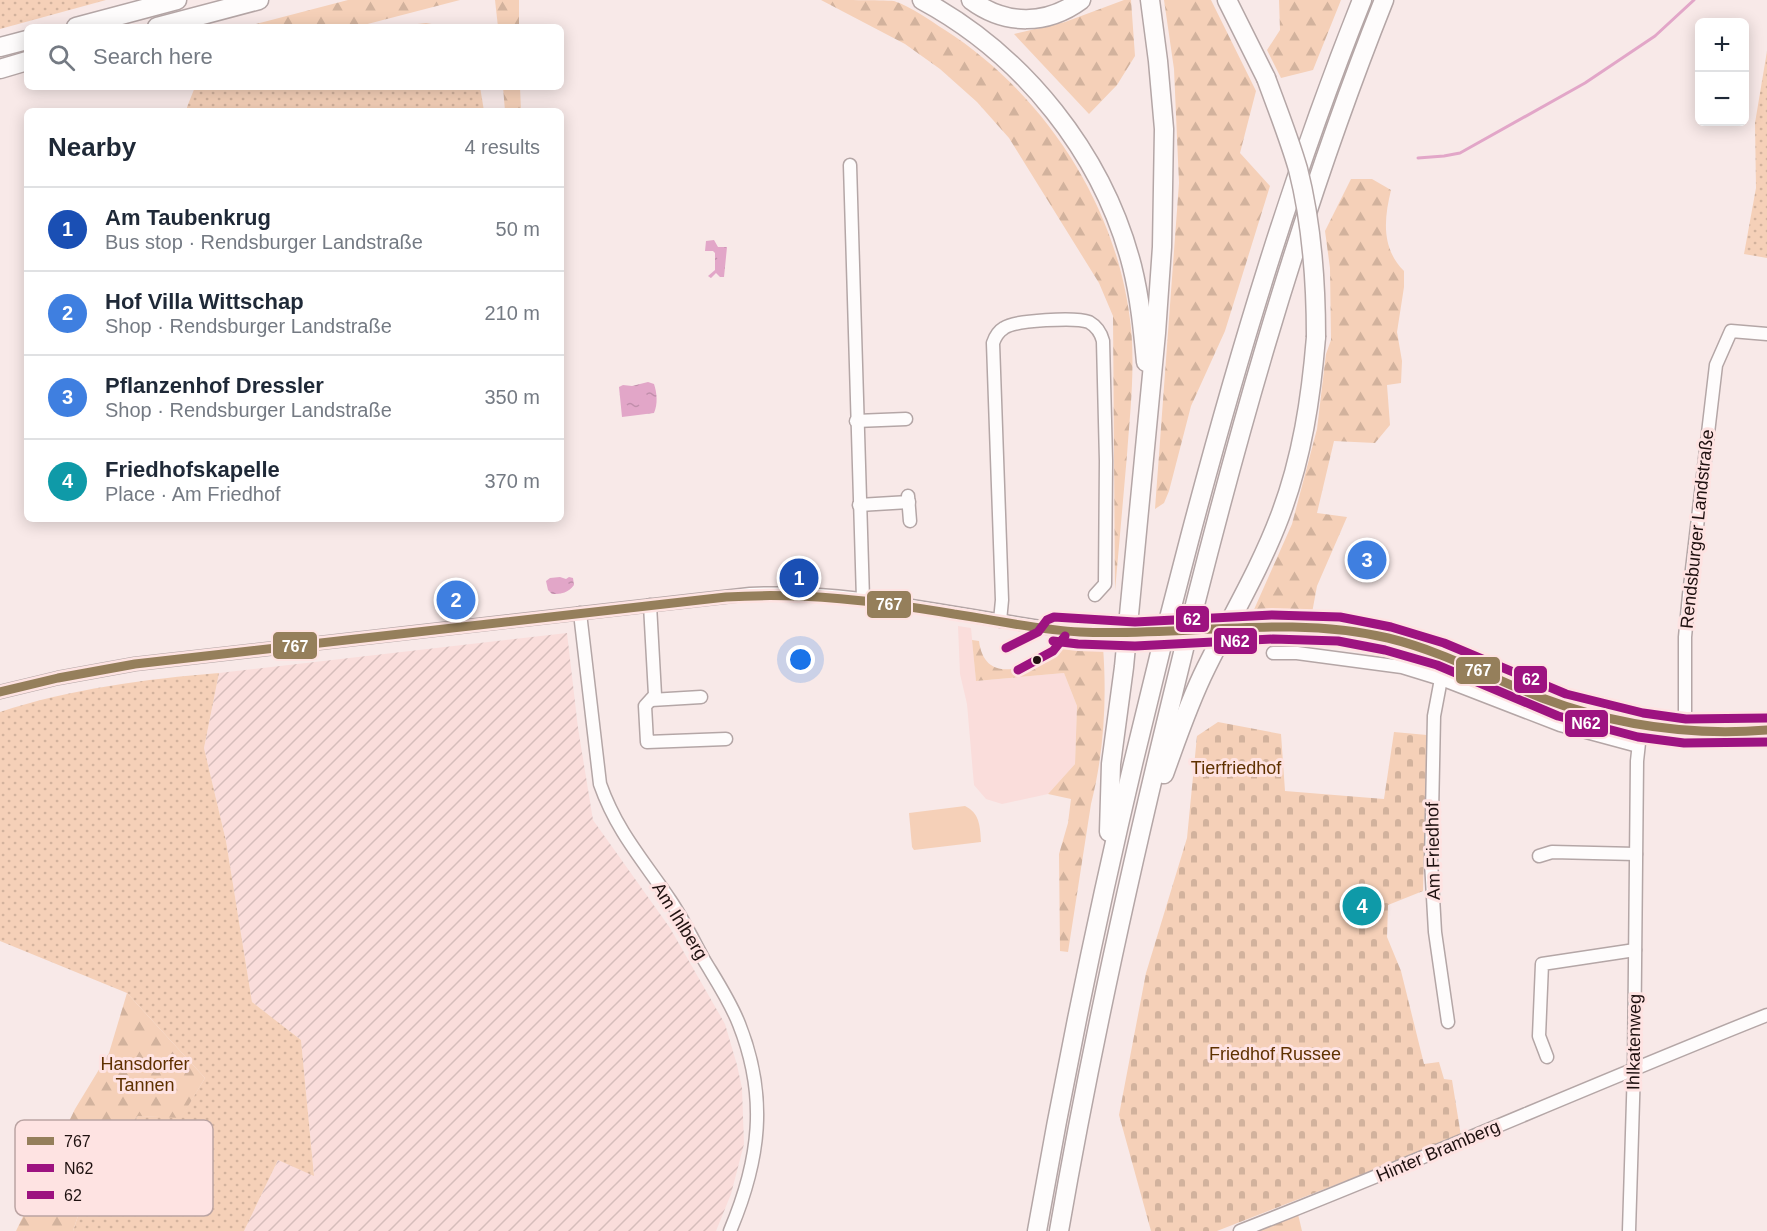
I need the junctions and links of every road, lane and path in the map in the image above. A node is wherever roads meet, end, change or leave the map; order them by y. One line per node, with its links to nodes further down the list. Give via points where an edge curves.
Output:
1 (177, 0): 10 (highway)
2 (259, 0): 11 (highway)
3 (922, 0): 18 (highway, via 958,22 1012,65 1067,128 1090,165 1108,197 1138,291)
4 (971, 0): 5 (highway, via 989,12 1025,20 1054,15)
5 (1081, 0)
6 (1150, 0): 18 (highway, via 1161,92 1164,166 1160,291)
7 (1227, 0): 41 (highway, bridge, via 1283,121 1304,197 1314,264 1316,337 1308,413 1280,516 1183,720)
8 (1362, 0): 40 (highway, via 1291,193 1229,395 1174,597)
9 (1384, 0): 41 (highway, via 1343,106 1249,401 1195,600)
10 (87, 24)
11 (168, 24)
12 (24, 41): 13 (highway)
13 (0, 47)
14 (24, 63): 15 (highway)
15 (0, 69)
16 (850, 165): 20 (street)
17 (1767, 334): 35 (street, Rendsburger Landstraße, via 1731,331 1716,365 1685,637)
18 (1149, 399): 40 (highway, via 1111,764)
19 (906, 418): 20 (street)
20 (856, 421): 21 (street)
21 (859, 505): 22 (street, via 908,498); 24 (street)
22 (910, 521)
23 (1095, 595): 27 (street, via 1105,584 1103,341 1094,326 1084,321 1011,324 1001,330 993,343)
24 (862, 599): 25 (street, via 759,594); 27 (street)
25 (650, 605): 26 (street); 32 (street, via 654,695)
26 (585, 612): 30 (street, via 135,664); 47 (street, Am Ihlberg, via 600,784 608,806 729,1002 749,1052 756,1092 756,1142 752,1169)
27 (1000, 621): 33 (street, bridge, via 1078,632 1151,634 1273,627 1339,629 1388,638 1453,658 1562,705)
28 (1273, 653): 29 (street, via 1402,667)
29 (1442, 679): 37 (street, via 1560,725); 44 (street, Am Friedhof, via 1434,716 1431,862 1435,932)
30 (0, 692)
31 (701, 697): 32 (street)
32 (651, 700): 36 (street, via 645,706 647,742)
33 (1641, 725): 35 (street); 37 (street, Ihlkatenweg)
34 (1767, 730): 35 (street)
35 (1684, 731)
36 (726, 739)
37 (1638, 746): 38 (street, Ihlkatenweg)
38 (1636, 854): 39 (street, via 1552,852); 42 (street, Ihlkatenweg)
39 (1539, 856)
40 (1107, 877): 48 (highway, via 1080,998)
41 (1128, 881): 49 (highway)
42 (1635, 950): 45 (street, via 1542,964 1539,1036); 46 (street, Ihlkatenweg)
43 (1767, 1015): 46 (street, Hinter Bramberg)
44 (1448, 1022)
45 (1547, 1057)
46 (1634, 1068): 50 (street, Hinter Bramberg); 51 (street, Ihlkatenweg)
47 (730, 1231)
48 (1037, 1231)
49 (1059, 1231)
50 (1240, 1231)
51 (1629, 1231)

